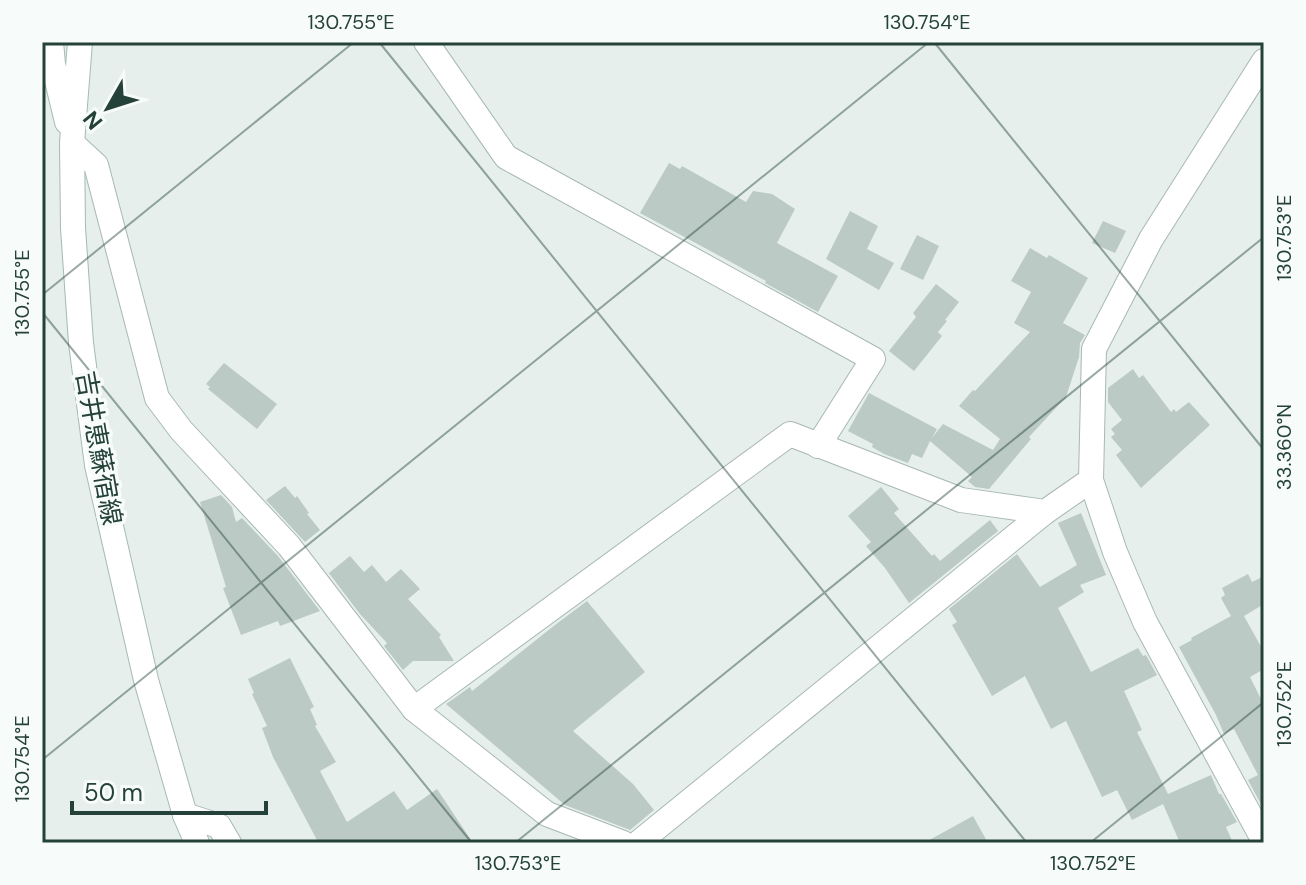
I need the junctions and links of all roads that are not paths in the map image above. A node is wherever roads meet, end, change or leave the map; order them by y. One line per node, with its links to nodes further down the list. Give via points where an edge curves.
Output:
1 (51, 42): 5 (street)
2 (80, 42): 5 (street, 吉井恵蘇宿線)
3 (426, 42): 6 (street, via 506,157 873,359)
4 (1264, 61): 7 (street, via 1151,239 1094,349)
5 (72, 143): 9 (street, via 96,165 157,398 289,546); 10 (street, 吉井恵蘇宿線, via 81,343 97,465 146,680)
6 (818, 446): 8 (street, via 961,500); 9 (street, via 790,434)
7 (1091, 480): 8 (street); 11 (street, via 1145,622)
8 (1045, 512): 15 (street)
9 (414, 709): 14 (street, via 547,814)
10 (185, 815): 12 (street, 吉井恵蘇宿線); 13 (street, via 219,826)
11 (1264, 841)
12 (197, 843)
13 (229, 843)
14 (623, 843)
15 (638, 843)

